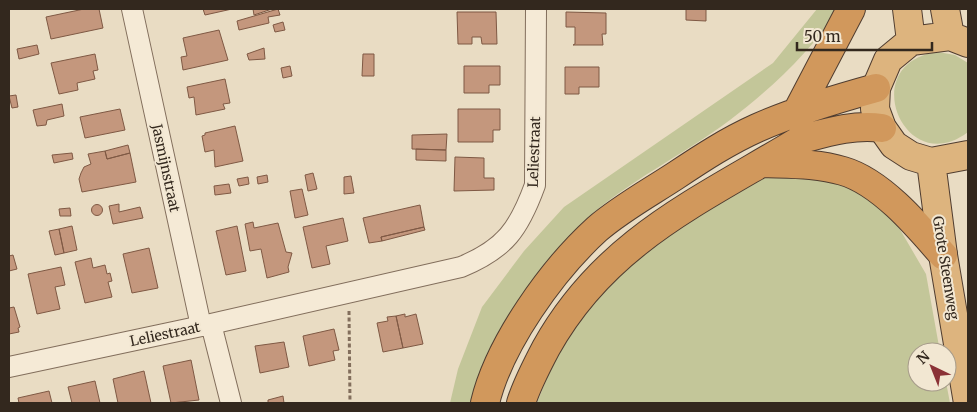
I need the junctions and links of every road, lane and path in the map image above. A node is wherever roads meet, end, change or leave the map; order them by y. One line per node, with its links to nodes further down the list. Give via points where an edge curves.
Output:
1 (132, 9): 16 (street, Jasmijnstraat)
2 (536, 9): 15 (street, Leliestraat, via 536,185 515,230 485,257 461,267)
3 (851, 9): 9 (highway)
4 (906, 9): 7 (highway)
5 (945, 9): 6 (highway)
6 (959, 39): 7 (highway)
7 (912, 41): 8 (highway, via 888,60)
8 (876, 88): 9 (highway); 10 (highway, via 876,108)
9 (797, 112): 20 (highway, via 720,146 598,228 574,252 524,316 504,354)
10 (882, 128): 12 (highway, via 900,149); 13 (highway, via 867,126 802,139)
11 (968, 159): 12 (highway)
12 (930, 162): 14 (highway, Grote Steenweg)
13 (762, 163): 14 (highway, via 809,164 845,171 880,190); 21 (highway, via 645,234 615,259 582,294 558,327 538,362)
14 (943, 255): 22 (highway, Grote Steenweg)
15 (349, 293): 16 (street, Leliestraat); 19 (path)
16 (206, 325): 17 (street, Leliestraat); 18 (street, Jasmijnstraat)
17 (9, 367)
18 (231, 403)
19 (350, 403)
20 (485, 403)
21 (521, 403)
22 (968, 403)

